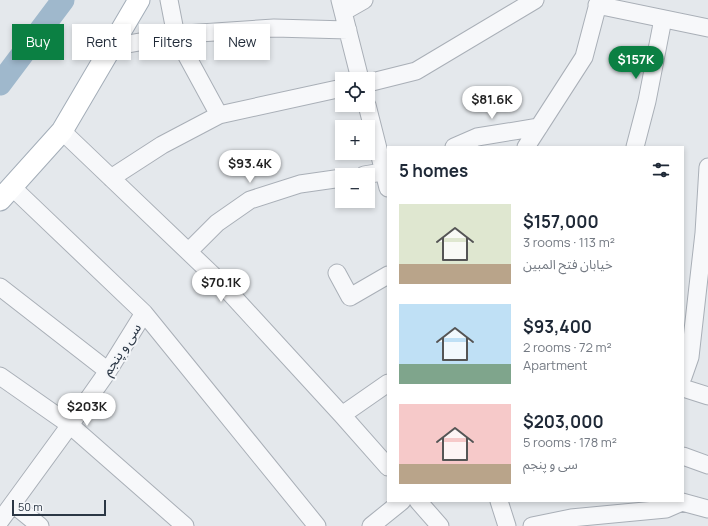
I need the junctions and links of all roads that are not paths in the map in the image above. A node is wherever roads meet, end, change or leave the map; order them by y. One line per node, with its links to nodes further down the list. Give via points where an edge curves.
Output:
1 (139, 0): 8 (main road)
2 (170, 0): 9 (street)
3 (364, 0): 6 (street)
4 (535, 0): 16 (street, via 416,71)
5 (598, 2): 7 (street); 20 (street, via 584,57)
6 (342, 6): 11 (street)
7 (663, 19): 10 (street); 24 (street)
8 (125, 24)
9 (174, 24)
10 (708, 28)
11 (348, 30): 12 (street, via 274,28); 15 (street)
12 (206, 33)
13 (103, 60): 21 (main road)
14 (189, 60): 19 (street)
15 (358, 72)
16 (375, 81)
17 (335, 90): 19 (street)
18 (369, 112): 27 (street)
19 (219, 115): 28 (street, via 162,145)
20 (539, 127): 22 (street, via 477,137); 23 (street)
21 (62, 131): 28 (street); 30 (main road)
22 (456, 146)
23 (527, 146)
24 (635, 146)
25 (708, 168): 37 (street, via 704,233 690,357)
26 (375, 176): 27 (street)
27 (387, 177)
28 (111, 178): 31 (street)
29 (335, 179): 31 (street, via 300,184 250,200 217,223)
30 (6, 193): 35 (street)
31 (189, 251): 42 (street)
32 (337, 273): 33 (street, via 350,298)
33 (387, 277)
34 (0, 287): 36 (street)
35 (144, 314): 36 (street, سی و پنجم); 55 (street)
36 (108, 371): 43 (street, سی و پنجم)
37 (684, 374)
38 (387, 384): 42 (street)
39 (3, 385): 43 (street)
40 (684, 388): 41 (street)
41 (708, 396)
42 (342, 415): 46 (street)
43 (70, 425): 50 (street, سی و پنجم); 54 (street)
44 (684, 456): 45 (street)
45 (708, 465)
46 (387, 466)
47 (401, 502): 56 (street)
48 (419, 502): 57 (street)
49 (499, 502): 58 (street)
50 (12, 504): 52 (street, سی و پنجم); 53 (street)
51 (708, 509): 59 (street, via 682,502 666,509 571,518)
52 (0, 521)
53 (40, 526)
54 (184, 526)
55 (317, 526)
56 (371, 526)
57 (440, 526)
58 (507, 526)
59 (532, 526)

